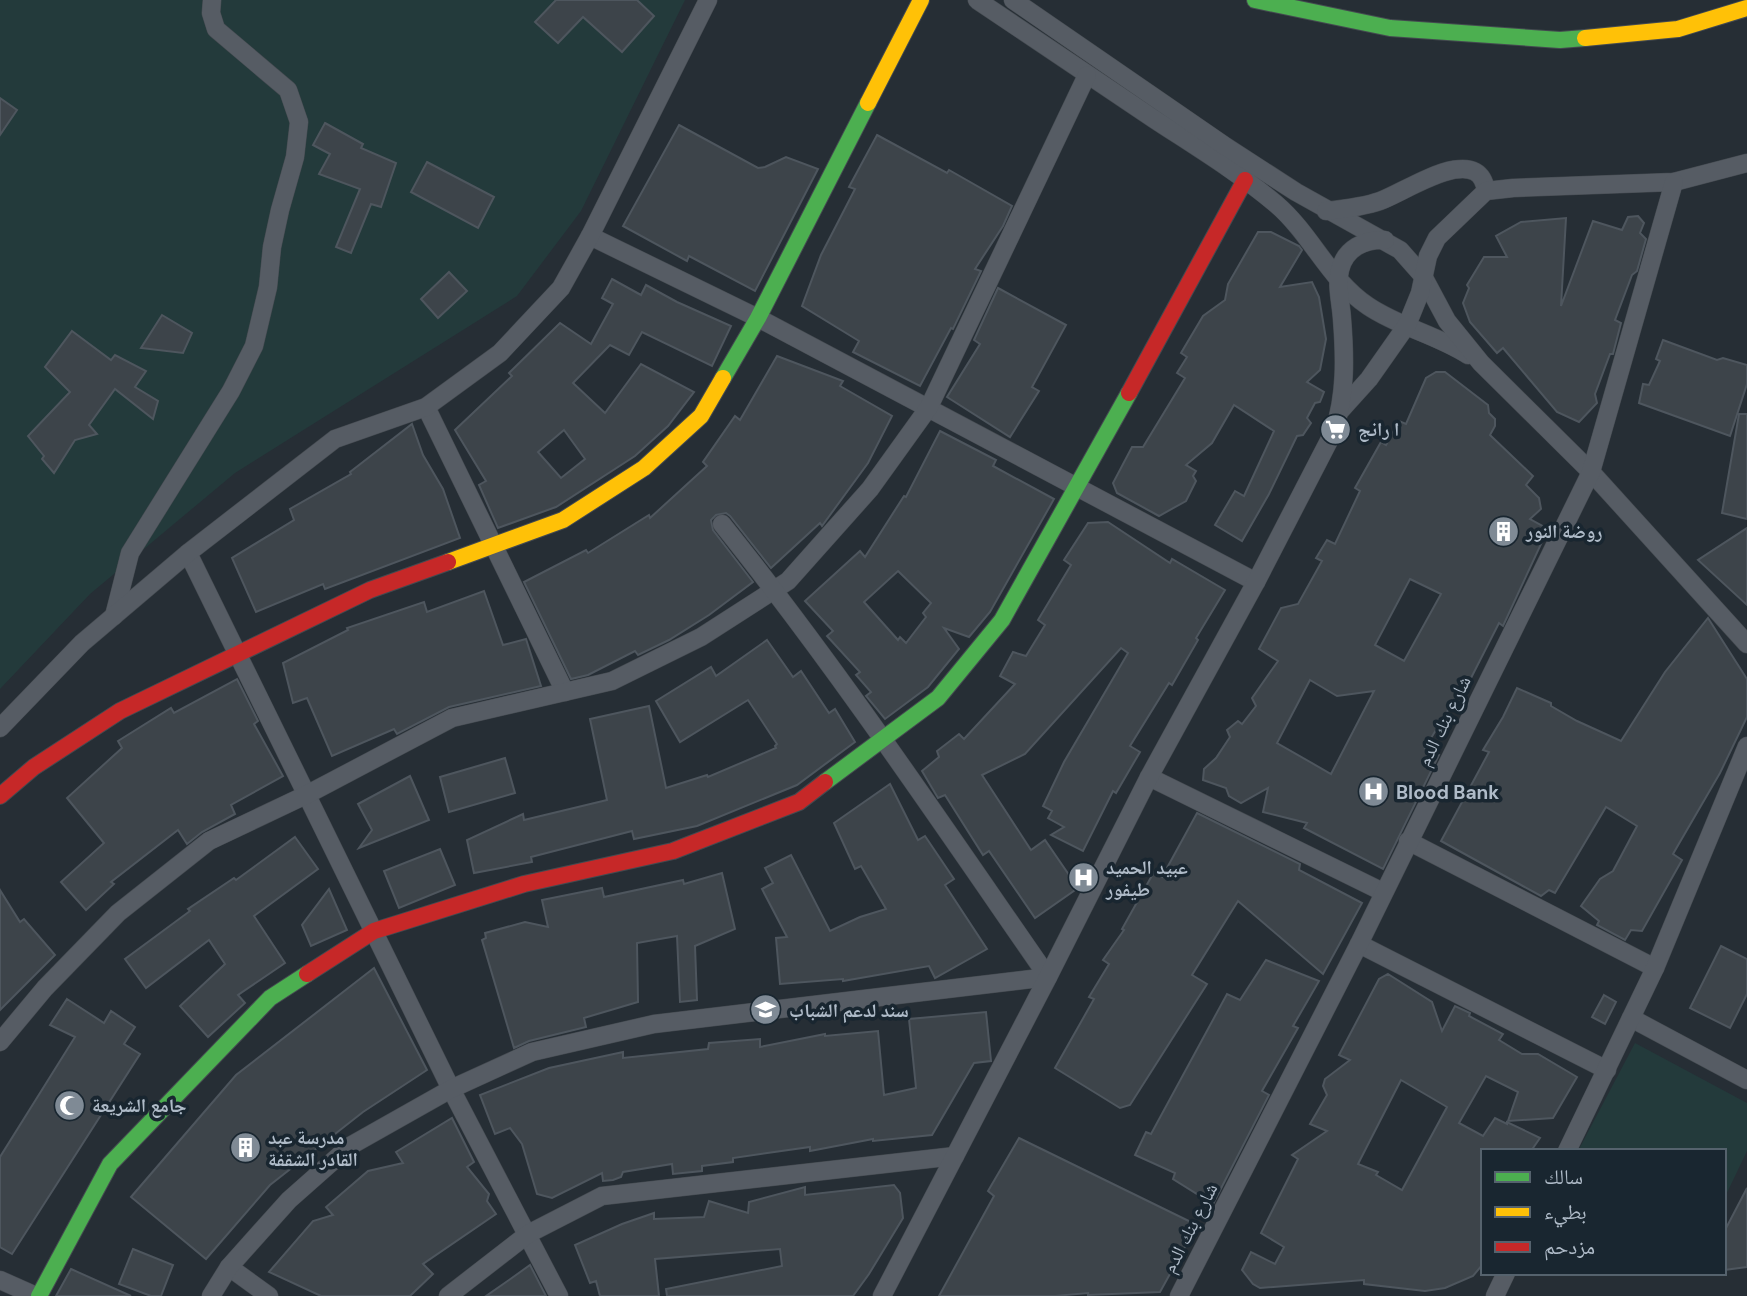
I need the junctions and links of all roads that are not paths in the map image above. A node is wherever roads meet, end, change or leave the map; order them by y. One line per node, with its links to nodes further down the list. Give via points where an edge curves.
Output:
1 (212, 0): 31 (street, via 216,29 288,90 299,122 295,157 254,346 130,553)
2 (708, 0): 14 (street)
3 (921, 0): 18 (street)
4 (977, 0): 8 (street)
5 (1013, 0): 13 (street)
6 (1255, 0): 7 (street, via 1390,28 1560,40 1678,29)
7 (1747, 8)
8 (1087, 75): 10 (street); 22 (street)
9 (1747, 163): 11 (street)
10 (1245, 180): 17 (street, via 1290,218); 25 (street)
11 (1674, 181): 12 (street); 24 (street, شارع بنك الدم)
12 (1486, 191): 13 (street, via 1485,180 1464,168 1377,202); 16 (street, via 1437,238)
13 (1326, 211): 15 (street)
14 (590, 236): 18 (street); 21 (street, via 561,288 500,353)
15 (1385, 240): 16 (street); 17 (street, via 1362,243 1352,250 1339,270)
16 (1423, 276): 19 (street); 20 (street, via 1447,321)
17 (1339, 282): 19 (street, via 1370,307); 23 (street, via 1344,348)
18 (758, 318): 22 (street); 27 (street, via 701,416 644,468 563,520)
19 (1407, 325): 20 (street); 23 (street)
20 (1481, 363): 24 (street)
21 (426, 407): 27 (street); 28 (street, via 335,439)
22 (929, 407): 25 (street); 30 (street, via 870,489 789,581)
23 (1341, 410): 29 (street)
24 (1591, 472): 32 (street); 41 (street, شارع بنك الدم)
25 (1078, 487): 29 (street); 36 (street, via 1002,620 937,698)
26 (722, 524): 30 (street)
27 (494, 544): 33 (street, via 370,590); 34 (street)
28 (188, 553): 31 (street); 33 (street)
29 (1256, 582): 38 (street)
30 (775, 590): 34 (street, via 701,637 612,681); 36 (street)
31 (114, 616): 35 (street)
32 (1747, 644)
33 (239, 655): 39 (street); 40 (street, via 120,711 34,767)
34 (565, 692): 39 (street, via 452,718)
35 (0, 728)
36 (883, 739): 43 (street, via 799,802 673,851 524,884); 46 (street)
37 (1747, 746): 45 (street)
38 (1149, 776): 42 (street); 46 (street)
39 (308, 794): 43 (street); 48 (street, via 209,841 118,914 45,988)
40 (0, 796)
41 (1408, 841): 42 (street, شارع بنك الدم); 45 (street)
42 (1383, 892): 44 (street, شارع بنك الدم)
43 (374, 931): 51 (street); 58 (street, via 270,998 110,1164)
44 (1359, 944): 49 (street); 64 (street, شارع بنك الدم)
45 (1655, 968): 47 (street)
46 (1048, 976): 51 (street, via 654,1024 532,1052); 53 (street)
47 (1631, 1017): 49 (street); 50 (street)
48 (0, 1042)
49 (1607, 1070): 52 (street)
50 (1747, 1080)
51 (451, 1088): 54 (street); 55 (street, via 350,1146 289,1200)
52 (1568, 1149)
53 (955, 1156): 54 (street, via 602,1196); 63 (street)
54 (528, 1234): 61 (street); 62 (street)
55 (229, 1267): 59 (street); 60 (street)
56 (1505, 1275): 65 (street)
57 (0, 1280): 58 (street)
58 (37, 1296)
59 (211, 1296)
60 (269, 1296)
61 (448, 1296)
62 (559, 1296)
63 (882, 1296)
64 (1179, 1296)
65 (1495, 1296)

